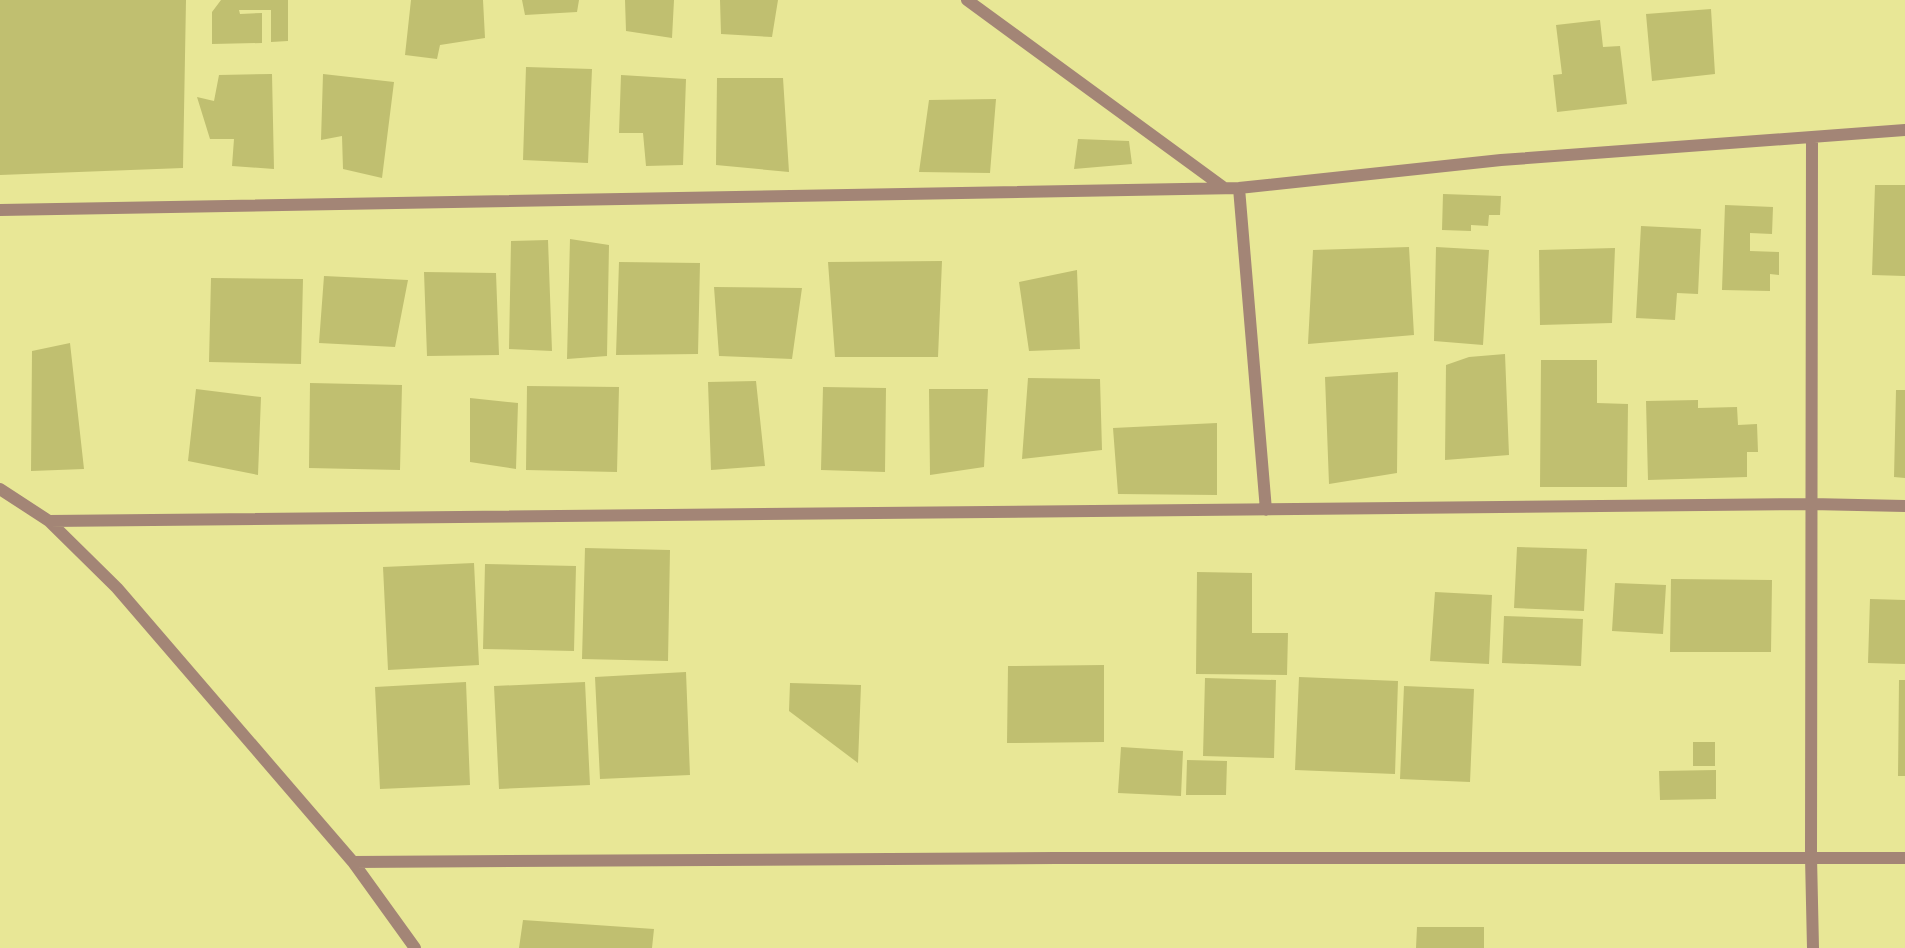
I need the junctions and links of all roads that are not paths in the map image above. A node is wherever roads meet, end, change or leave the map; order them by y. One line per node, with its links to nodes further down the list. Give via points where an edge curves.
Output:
1 (967, 0): 4 (street)
2 (1905, 130): 3 (street)
3 (1812, 138): 5 (street, via 1501,160); 8 (street)
4 (1223, 187): 5 (street); 6 (street)
5 (1239, 188): 10 (street)
6 (0, 210)
7 (0, 490): 11 (street)
8 (1811, 504): 9 (street); 10 (street); 12 (street)
9 (1905, 506)
10 (1266, 510): 11 (street)
11 (49, 521): 14 (street, via 117,588)
12 (1810, 857): 13 (street); 14 (street); 16 (street)
13 (1905, 858)
14 (353, 862): 15 (street)
15 (415, 948)
16 (1813, 948)

